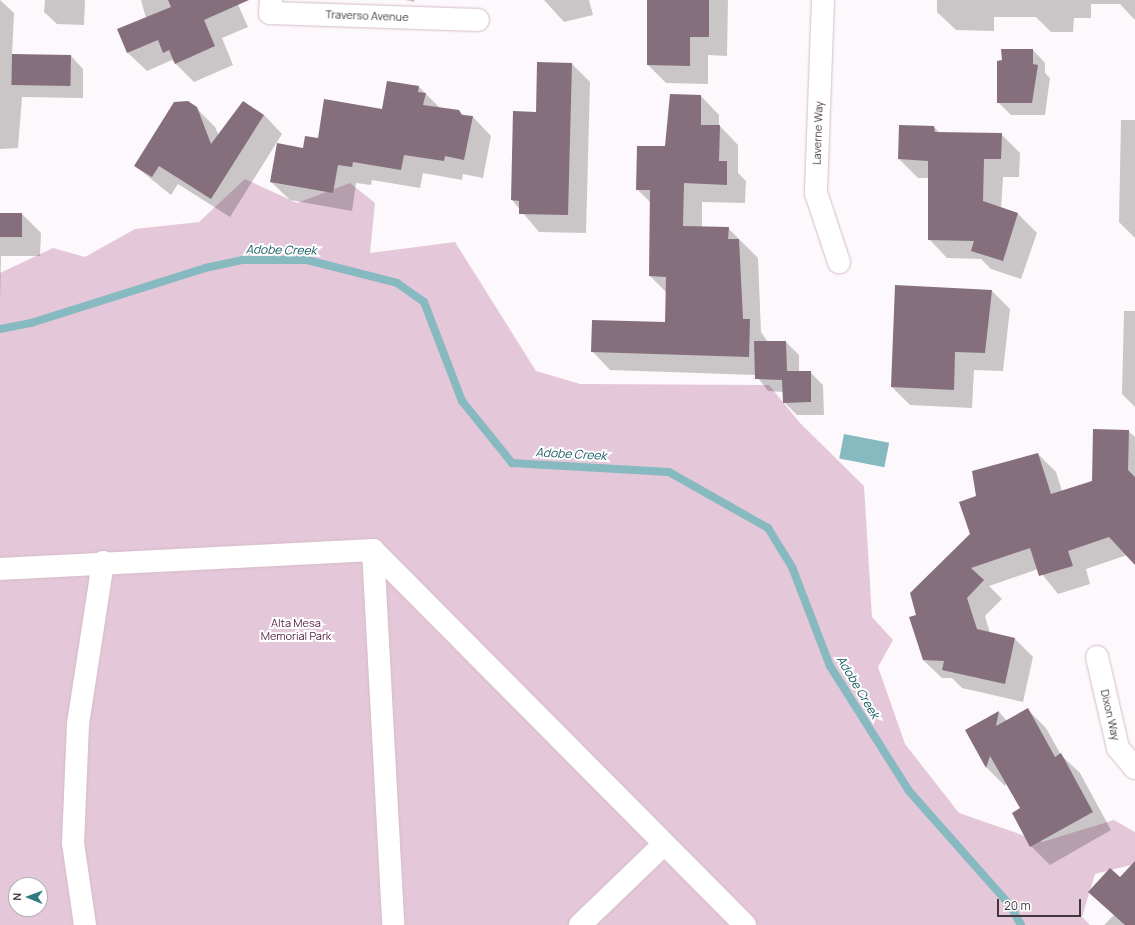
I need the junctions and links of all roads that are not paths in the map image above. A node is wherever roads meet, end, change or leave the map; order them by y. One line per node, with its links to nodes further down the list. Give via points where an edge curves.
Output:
1 (271, 0): 3 (street, Traverso Avenue, via 270,13)
2 (823, 0): 4 (street, Laverne Way, via 816,193)
3 (478, 20)
4 (839, 262)
5 (373, 550): 6 (street); 10 (street); 12 (street)
6 (103, 562): 7 (street); 11 (street, via 78,724 73,843)
7 (0, 569)
8 (1096, 657): 9 (street, Dixon Way, via 1118,748)
9 (1135, 768)
10 (663, 845): 13 (street); 14 (street)
11 (85, 925)
12 (393, 925)
13 (580, 925)
14 (745, 925)

